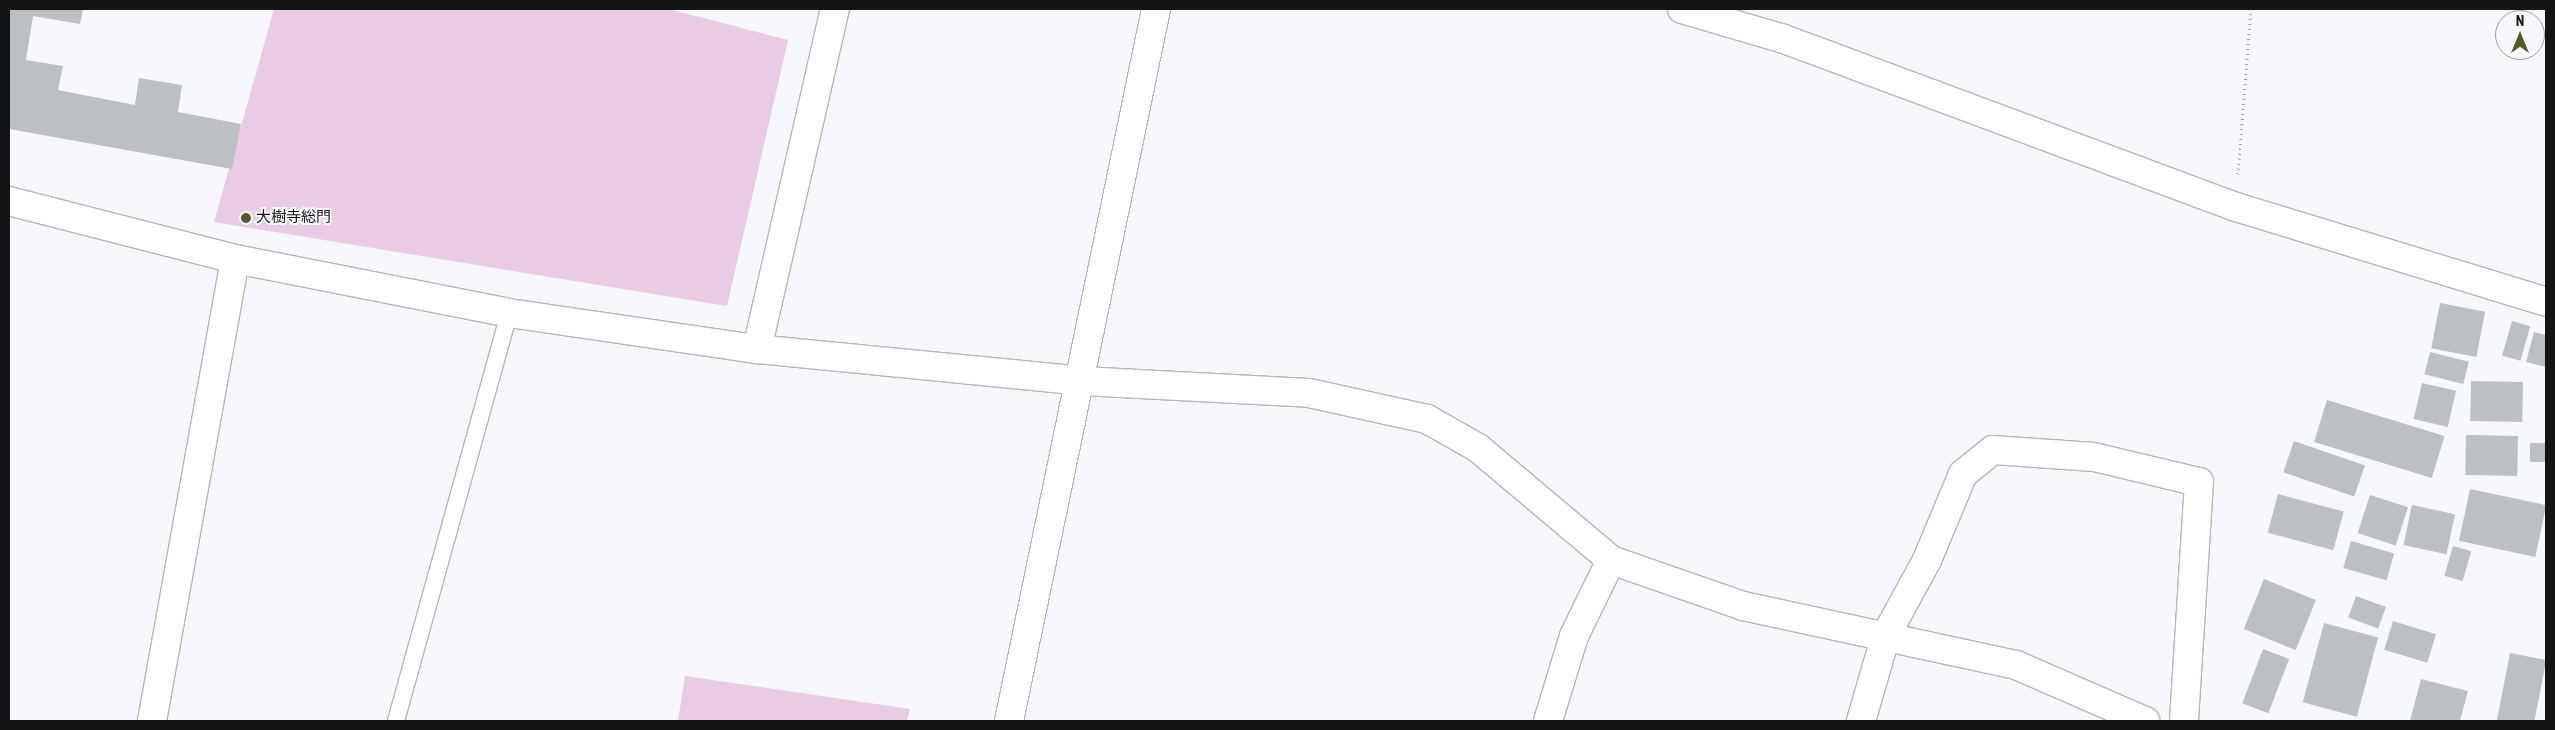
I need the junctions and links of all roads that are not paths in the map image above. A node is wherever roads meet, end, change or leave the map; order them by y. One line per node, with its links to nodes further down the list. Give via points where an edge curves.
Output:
1 (835, 9): 8 (street)
2 (1156, 9): 9 (street)
3 (1682, 9): 6 (street, via 1784,39 2236,207)
4 (9, 202): 5 (street)
5 (235, 259): 7 (street); 12 (street)
6 (2546, 302)
7 (509, 313): 8 (street); 13 (lane)
8 (757, 349): 9 (street)
9 (1082, 382): 10 (street, via 1309,393 1427,420 1478,448); 14 (street)
10 (1611, 560): 11 (street, via 1743,606); 15 (street, via 1574,636)
11 (1886, 635): 16 (street); 17 (street, via 2016,665); 18 (street, via 1927,560 1963,474 1992,450 2094,457 2199,482)
12 (152, 721)
13 (396, 721)
14 (1010, 721)
15 (1548, 721)
16 (1861, 721)
17 (2145, 721)
18 (2184, 721)

